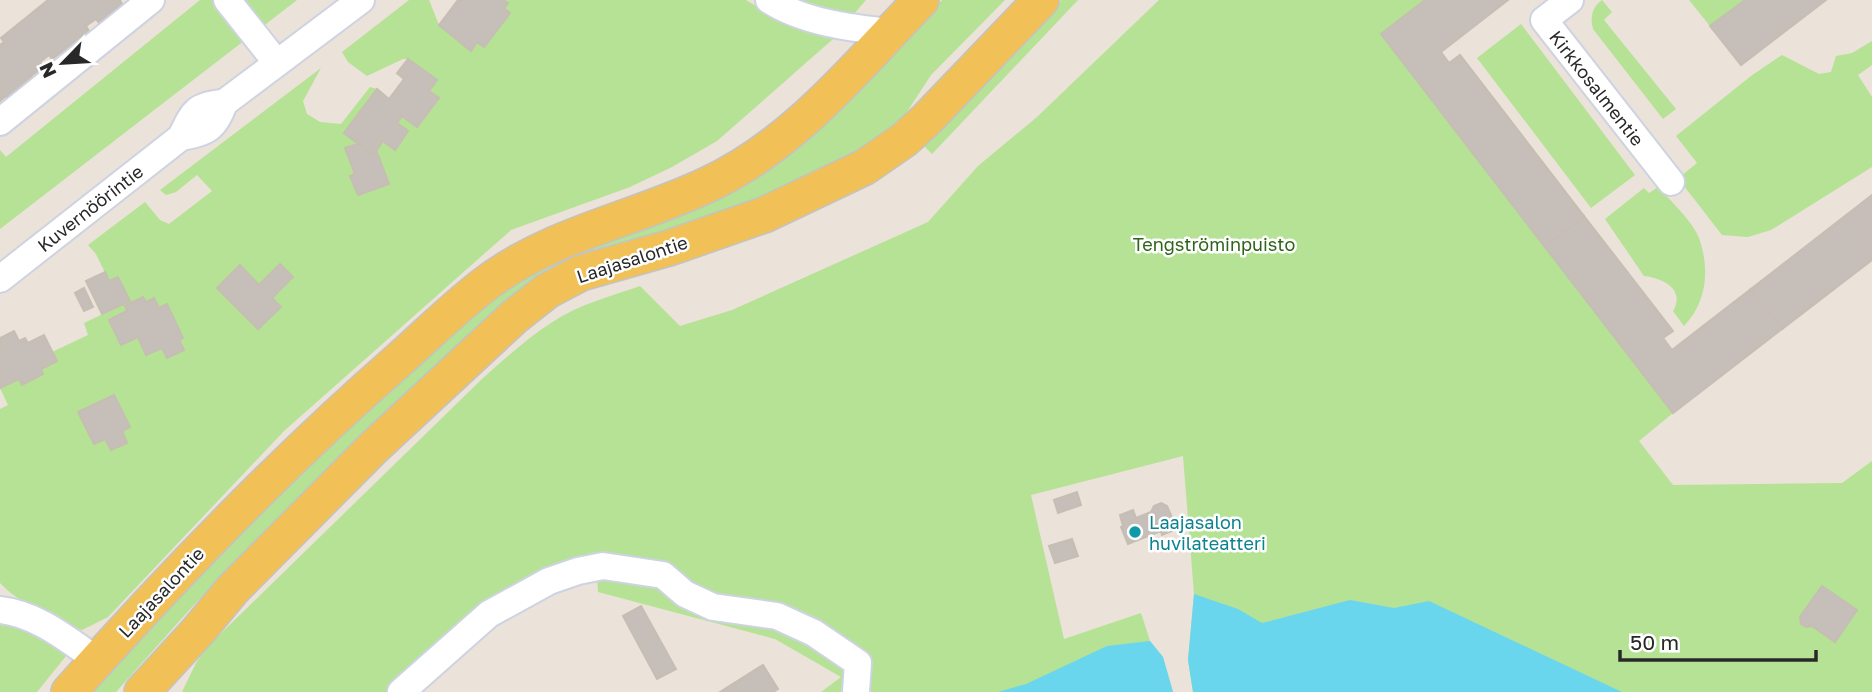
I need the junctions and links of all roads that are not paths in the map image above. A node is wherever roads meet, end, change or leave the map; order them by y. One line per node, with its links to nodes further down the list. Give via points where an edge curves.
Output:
1 (151, 0): 10 (street)
2 (227, 0): 9 (street)
3 (361, 0): 9 (street, Kuvernöörintie)
4 (769, 0): 8 (street, via 783,9 840,25)
5 (921, 0): 8 (main road, Laajasalontie)
6 (1041, 0): 16 (main road, Laajasalontie, via 927,119 866,167 764,215 581,273 547,291 373,447 242,579)
7 (1570, 0): 11 (street, Kirkkosalmentie, via 1544,20)
8 (890, 32): 14 (main road, Laajasalontie, via 805,119 764,152 710,184 532,255 484,285 332,418)
9 (277, 63): 12 (street, Kuvernöörintie, via 224,103 206,104 191,116 181,137)
10 (0, 122)
11 (1671, 182)
12 (0, 279)
13 (0, 610): 14 (street, via 51,628)
14 (97, 660): 15 (main road, Laajasalontie)
15 (69, 692)
16 (142, 692)
17 (401, 692): 18 (street, via 489,614 548,581 603,566 663,575 685,594 713,607 777,616 814,633 859,663)
18 (856, 692)

